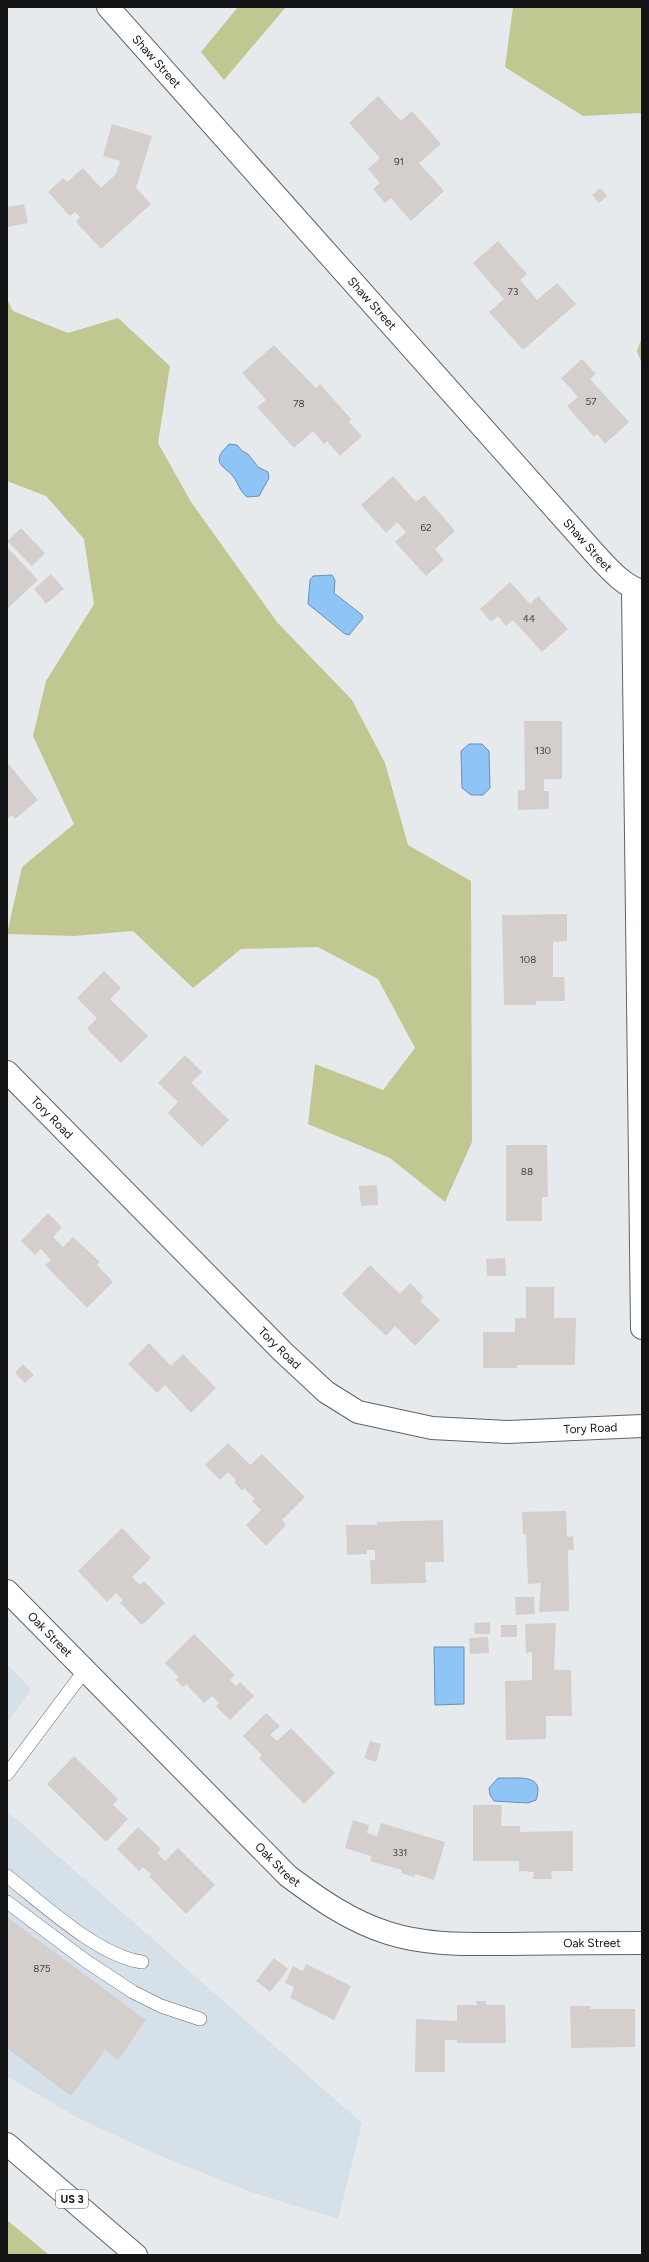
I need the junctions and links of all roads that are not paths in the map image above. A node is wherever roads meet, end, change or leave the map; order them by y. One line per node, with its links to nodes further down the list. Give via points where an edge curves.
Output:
1 (108, 7): 2 (street, Shaw Street, via 597,556 613,573)
2 (638, 590): 4 (street)
3 (7, 1072): 5 (street, Tory Road, via 283,1352 326,1392 358,1412 440,1429 507,1432)
4 (642, 1328)
5 (642, 1426)
6 (7, 1591): 7 (street, Oak Street)
7 (85, 1670): 8 (lane); 11 (street, Oak Street, via 288,1876 319,1900 352,1919 388,1933 426,1942)
8 (7, 1774)
9 (7, 1876): 12 (lane, via 109,1952 128,1960)
10 (7, 1902): 13 (lane, via 86,1961 133,1992 161,2006)
11 (642, 1943)
12 (142, 1962)
13 (200, 2019)
14 (7, 2144): 15 (street, US 3)
15 (136, 2255)

